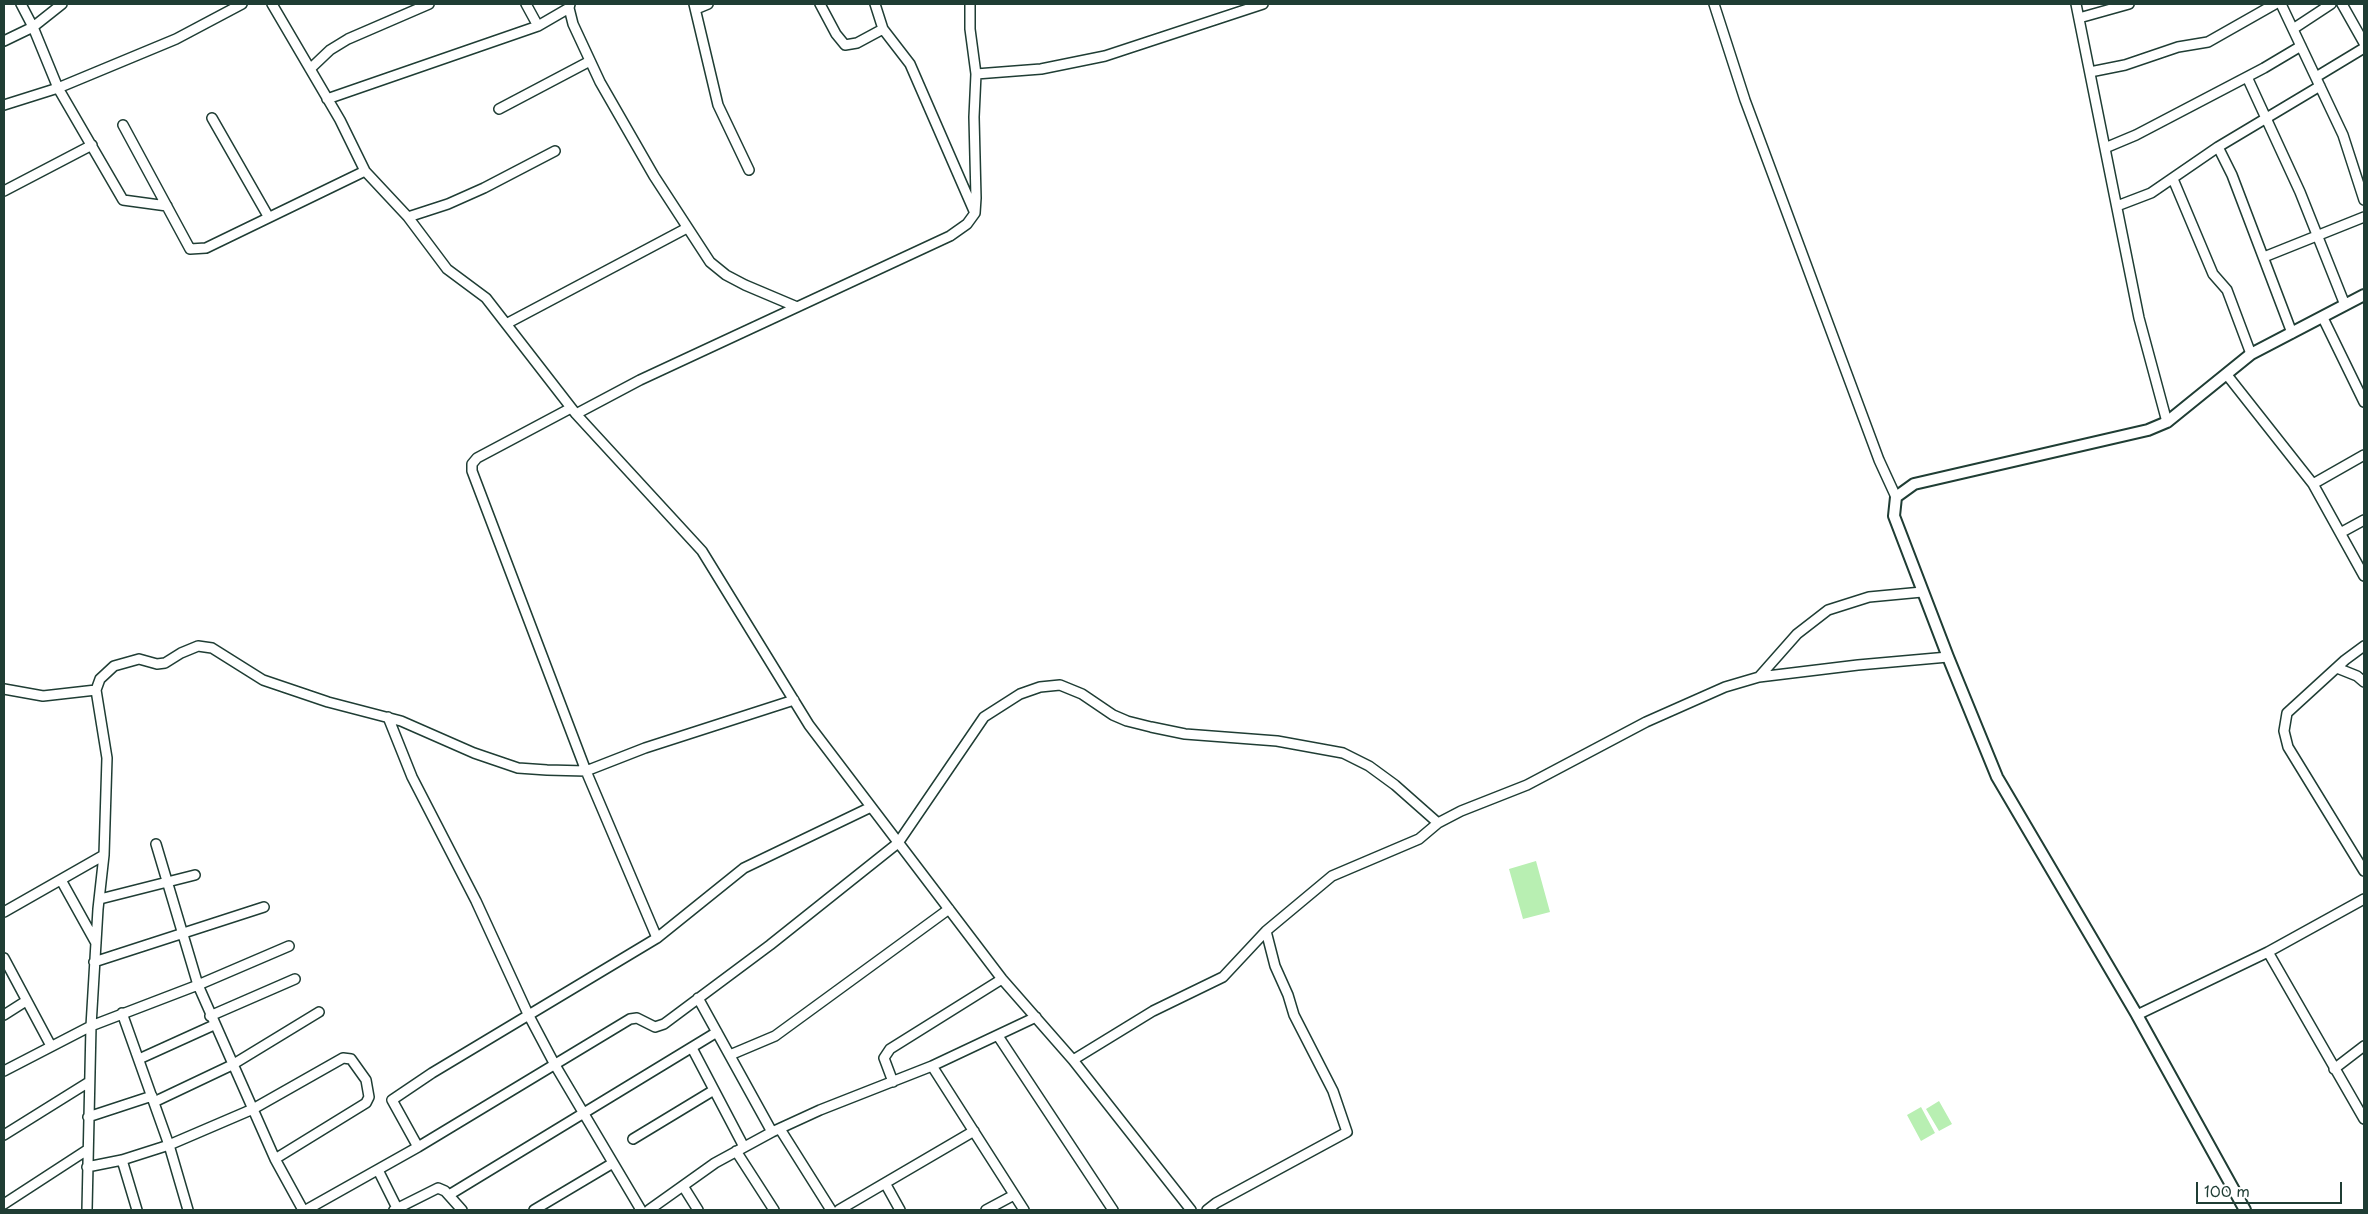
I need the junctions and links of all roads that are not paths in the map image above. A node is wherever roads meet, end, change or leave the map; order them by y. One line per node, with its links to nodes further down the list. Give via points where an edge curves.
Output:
1 (21, 4): 23 (street)
2 (62, 4): 23 (street)
3 (242, 4): 36 (street, via 176,39)
4 (272, 4): 31 (street)
5 (429, 4): 31 (street, via 348,39 330,50)
6 (526, 4): 22 (street)
7 (708, 4): 20 (street)
8 (820, 4): 24 (street, via 845,45 856,44)
9 (875, 4): 24 (street)
10 (970, 4): 33 (street)
11 (1263, 4): 33 (street, via 1105,56 1041,68)
12 (1714, 4): 76 (street, via 1746,100)
13 (2076, 4): 21 (street)
14 (2129, 4): 21 (street)
15 (2275, 4): 32 (street, via 2208,42 2178,47 2125,65)
16 (2281, 4): 25 (street)
17 (2331, 4): 25 (street)
18 (2342, 4): 26 (street)
19 (569, 6): 22 (street); 30 (street, via 573,24)
20 (695, 6): 48 (street, via 718,105)
21 (2079, 18): 32 (street)
22 (538, 26): 37 (street)
23 (33, 27): 27 (street); 36 (street)
24 (883, 29): 55 (street, via 910,64)
25 (2293, 30): 28 (street)
26 (2363, 38)
27 (4, 41)
28 (2301, 46): 34 (street); 35 (street)
29 (2364, 48): 35 (street)
30 (590, 62): 39 (street); 59 (street)
31 (310, 69): 37 (street)
32 (2090, 72): 45 (street)
33 (976, 74): 55 (street)
34 (2247, 77): 41 (street); 45 (street)
35 (2318, 81): 41 (street); 50 (street)
36 (58, 88): 38 (street); 43 (street)
37 (327, 99): 47 (street)
38 (4, 106)
39 (499, 109)
40 (212, 118): 56 (street)
41 (2266, 118): 44 (street); 60 (street)
42 (123, 124): 53 (street)
43 (92, 146): 51 (street); 53 (street, via 123,200)
44 (2218, 147): 49 (street); 61 (street)
45 (2105, 148): 54 (street)
46 (555, 151): 58 (street, via 484,188)
47 (365, 170): 56 (street); 58 (street)
48 (749, 170)
49 (2173, 179): 54 (street, via 2151,193); 68 (street, via 2213,274 2227,290)
50 (2362, 185): 52 (street)
51 (4, 191)
52 (2364, 200)
53 (167, 206): 56 (street, via 190,249 206,248)
54 (2117, 206): 73 (street, via 2139,318)
55 (975, 213): 64 (street, via 967,224 950,236)
56 (268, 216)
57 (2364, 217): 60 (street)
58 (408, 218): 66 (street, via 447,269 486,298)
59 (687, 228): 64 (street, via 710,262 726,275); 66 (street)
60 (2317, 236): 61 (street); 63 (street)
61 (2264, 257): 67 (street)
62 (2364, 295): 63 (street)
63 (2345, 305): 65 (street)
64 (797, 307): 72 (street)
65 (2323, 318): 67 (street); 70 (street)
66 (506, 324): 72 (street)
67 (2292, 333): 68 (street)
68 (2251, 354): 69 (street)
69 (2226, 375): 73 (street); 75 (street)
70 (2361, 389): 71 (street)
71 (2364, 402)
72 (574, 411): 88 (street, via 702,551); 90 (street, via 477,458 472,464 472,471)
73 (2167, 422): 76 (street, via 2148,430 1914,484)
74 (2364, 455): 75 (street)
75 (2313, 484): 78 (street)
76 (1896, 497): 80 (street, via 1894,516)
77 (2364, 520): 78 (street)
78 (2342, 532): 79 (street)
79 (2363, 569)
80 (1922, 592): 82 (street); 84 (street, via 1869,597 1828,610 1797,634)
81 (2364, 646): 83 (street)
82 (1948, 657): 84 (street); 122 (street, via 1997,777)
83 (2337, 668): 85 (street); 96 (street, via 2287,713 2284,731 2288,747)
84 (1759, 677): 92 (street, via 1725,687 1646,722 1527,785)
85 (2364, 682)
86 (4, 689): 87 (street, via 43,696)
87 (96, 690): 89 (street, via 100,679 114,666 139,659 157,664 170,661 198,646 212,648 263,680 328,702); 95 (street, via 107,758)
88 (794, 700): 90 (street, via 645,748); 91 (street)
89 (388, 717): 90 (street, via 518,768); 120 (street, via 412,777 476,902)
90 (586, 771): 107 (street)
91 (871, 807): 93 (street); 107 (street, via 744,868)
92 (1438, 823): 93 (street, via 1369,766 1343,754 1277,741 1185,734 1151,727 1113,715 1082,694 1060,686 1040,687 1020,694 984,717); 105 (street, via 1419,839 1332,876)
93 (898, 843): 103 (street); 116 (street)
94 (156, 844): 99 (street)
95 (104, 855): 98 (street); 100 (street)
96 (2364, 871)
97 (195, 874): 99 (street)
98 (61, 880): 104 (street); 108 (street)
99 (167, 882): 100 (street); 106 (street)
100 (100, 899): 108 (street)
101 (2364, 899): 110 (street)
102 (264, 907): 106 (street)
103 (949, 909): 114 (street); 132 (street, via 775,1036)
104 (4, 912)
105 (1266, 931): 134 (street, via 1223,976 1153,1011); 184 (street, via 1294,1015 1332,1091 1347,1132 1216,1202)
106 (182, 935): 112 (street); 115 (street)
107 (657, 938): 120 (street)
108 (96, 943): 112 (street)
109 (289, 946): 115 (street)
110 (2268, 952): 122 (street); 138 (street)
111 (4, 959): 117 (street)
112 (94, 962): 126 (street)
113 (295, 979): 123 (street)
114 (1002, 980): 124 (street); 141 (street, via 890,1049 884,1058)
115 (198, 985): 119 (street); 123 (street)
116 (698, 998): 127 (street); 136 (street, via 659,1026 637,1018 630,1019)
117 (26, 1001): 121 (street); 129 (street)
118 (319, 1012): 135 (street)
119 (122, 1013): 126 (street); 133 (street)
120 (528, 1014): 136 (street); 153 (street, via 392,1100)
121 (4, 1015)
122 (2137, 1015): 185 (street)
123 (210, 1016): 125 (street)
124 (1036, 1017): 128 (street); 134 (street)
125 (214, 1025): 133 (street); 135 (street)
126 (91, 1026): 129 (street); 140 (street)
127 (717, 1032): 131 (street); 132 (street)
128 (998, 1036): 137 (street); 182 (street)
129 (51, 1046): 139 (street)
130 (2364, 1046): 138 (street)
131 (692, 1048): 142 (street); 145 (street)
132 (730, 1055): 148 (street)
133 (139, 1059): 143 (street)
134 (1073, 1060): 183 (street)
135 (232, 1065): 143 (street); 144 (street)
136 (555, 1065): 145 (street); 153 (street)
137 (932, 1066): 141 (street); 149 (street)
138 (2334, 1069): 147 (street)
139 (4, 1071)
140 (89, 1082): 146 (street); 150 (street)
141 (892, 1082): 148 (street)
142 (714, 1090): 151 (street); 154 (street)
143 (153, 1099): 146 (street); 152 (street)
144 (253, 1109): 152 (street); 156 (street); 156 (street, via 343,1058 351,1059 366,1080 369,1096 366,1103)
145 (585, 1114): 158 (street); 163 (street)
146 (88, 1117): 155 (street)
147 (2364, 1119)
148 (776, 1130): 154 (street); 177 (street)
149 (974, 1131): 161 (street); 164 (street)
150 (4, 1135)
151 (633, 1139)
152 (169, 1145): 157 (street); 168 (street)
153 (418, 1147): 160 (street)
154 (740, 1149): 162 (street); 176 (street)
155 (87, 1150): 159 (street); 165 (street)
156 (275, 1159): 169 (street)
157 (122, 1160): 159 (street); 167 (street)
158 (612, 1163): 172 (street); 173 (street)
159 (87, 1167): 166 (street)
160 (378, 1170): 169 (street); 170 (street)
161 (885, 1183): 178 (street); 179 (street)
162 (683, 1186): 174 (street); 175 (street)
163 (449, 1195): 170 (street, via 438,1188); 171 (street)
164 (1014, 1195): 180 (street); 181 (street)
165 (4, 1204)
166 (86, 1210)
167 (137, 1210)
168 (188, 1210)
169 (305, 1210)
170 (397, 1210)
171 (462, 1210)
172 (534, 1210)
173 (641, 1210)
174 (649, 1210)
175 (698, 1210)
176 (774, 1210)
177 (830, 1210)
178 (839, 1210)
179 (900, 1210)
180 (986, 1210)
181 (1024, 1210)
182 (1113, 1210)
183 (1191, 1210)
184 (1207, 1210)
185 (2245, 1210)

